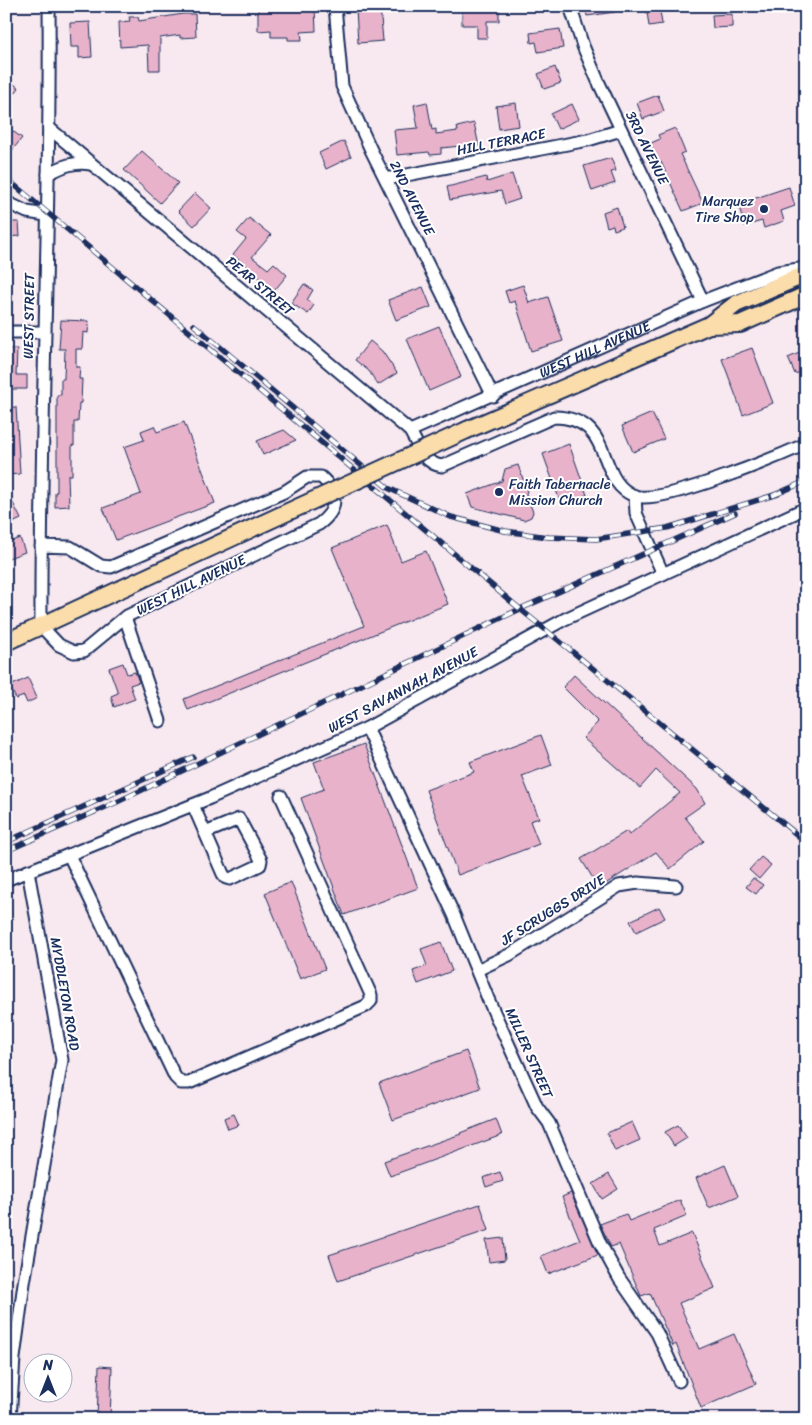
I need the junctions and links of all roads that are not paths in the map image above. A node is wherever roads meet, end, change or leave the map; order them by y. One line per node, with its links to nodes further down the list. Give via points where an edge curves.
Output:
1 (49, 6): 4 (street, WEST STREET)
2 (335, 6): 8 (street, 2ND AVENUE, via 342,86)
3 (570, 6): 5 (street, 3RD AVENUE, via 583,46)
4 (49, 128): 6 (street, PEAR STREET); 7 (street, WEST STREET)
5 (621, 130): 8 (street, HILL TERRACE, via 588,140); 14 (street, 3RD AVENUE)
6 (91, 164): 7 (street, via 71,163); 19 (street, PEAR STREET)
7 (48, 174): 10 (street, WEST STREET)
8 (386, 179): 18 (street, 2ND AVENUE)
9 (8, 206): 10 (street)
10 (46, 215): 17 (street, WEST STREET)
11 (806, 268): 14 (street, WEST HILL AVENUE, via 778,272)
12 (806, 274): 15 (highway, WEST HILL AVENUE, via 736,304)
13 (806, 295): 15 (highway, WEST HILL AVENUE, via 740,324)
14 (703, 301): 18 (street, WEST HILL AVENUE)
15 (709, 325): 26 (highway, WEST HILL AVENUE, bridge, via 467,430)
16 (6, 332): 17 (street)
17 (44, 332): 23 (street, WEST STREET)
18 (493, 396): 19 (street, WEST HILL AVENUE)
19 (410, 430): 21 (street, via 426,459 442,466 554,416 568,417 591,429 613,474 623,488)
20 (806, 444): 21 (street, via 674,492)
21 (636, 496): 24 (street, via 636,512)
22 (806, 508): 24 (street, WEST SAVANNAH AVENUE)
23 (41, 546): 25 (street, WEST HILL AVENUE, via 70,546 101,566 111,567 284,492 307,477 321,477 330,485 334,506 330,515 319,524); 26 (street, WEST STREET)
24 (663, 574): 29 (street, WEST SAVANNAH AVENUE, via 565,619)
25 (125, 617): 26 (street, WEST HILL AVENUE, via 79,652 59,645); 28 (street)
26 (41, 626): 27 (highway, WEST HILL AVENUE)
27 (6, 642)
28 (160, 722)
29 (367, 728): 31 (street, WEST SAVANNAH AVENUE); 37 (street, MILLER STREET)
30 (281, 796): 33 (street, via 371,1001 366,1006 189,1083 181,1083 175,1077)
31 (193, 805): 32 (street); 33 (street, WEST SAVANNAH AVENUE)
32 (205, 833): 32 (street, via 226,878 260,864 261,860 239,819)
33 (69, 855): 34 (street, WEST SAVANNAH AVENUE)
34 (28, 871): 35 (street, WEST SAVANNAH AVENUE); 38 (street, MYDDLETON ROAD, via 62,1060)
35 (6, 880)
36 (676, 886): 37 (street, JF SCRUGGS DRIVE, via 638,883 619,886 508,955)
37 (477, 970): 39 (street, MILLER STREET, via 537,1107 549,1123 600,1243 619,1278 657,1333)
38 (10, 1359): 40 (street, MYDDLETON ROAD)
39 (679, 1381)
40 (10, 1419)

